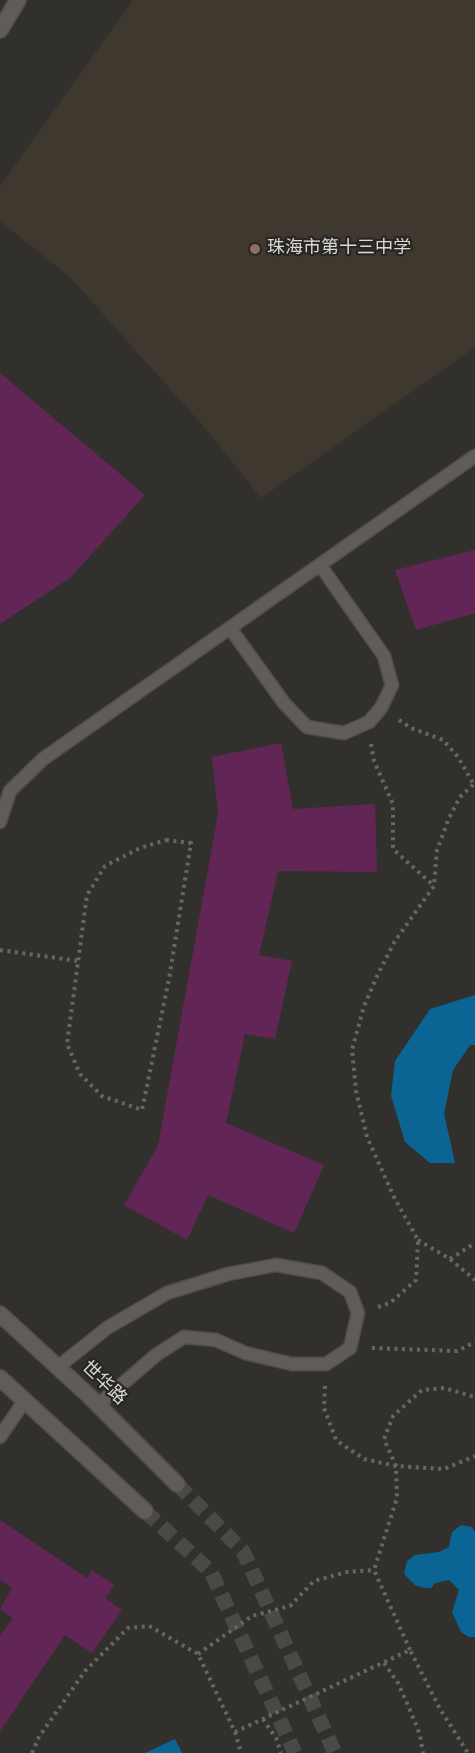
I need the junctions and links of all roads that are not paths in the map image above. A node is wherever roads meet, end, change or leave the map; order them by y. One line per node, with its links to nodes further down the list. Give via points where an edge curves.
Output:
1 (18, 0): 2 (street)
2 (0, 30)
3 (475, 456): 4 (lane)
4 (320, 565): 5 (lane); 5 (lane, via 384,656 392,685 369,722 344,733 307,727 284,703)
5 (230, 628): 6 (lane, via 43,759 10,791)
6 (0, 822)
7 (0, 1314): 8 (street, 世华路)
8 (57, 1367): 11 (street, 世华路); 11 (lane, via 107,1328 167,1293 228,1274 276,1265 322,1273 350,1292 358,1313 350,1348 326,1364 292,1364 245,1353 216,1340 184,1337 156,1355)
9 (0, 1378): 10 (street)
10 (25, 1400): 12 (lane); 14 (street)
11 (98, 1405): 13 (street, 世华路)
12 (0, 1437)
13 (177, 1484)
14 (145, 1511)

